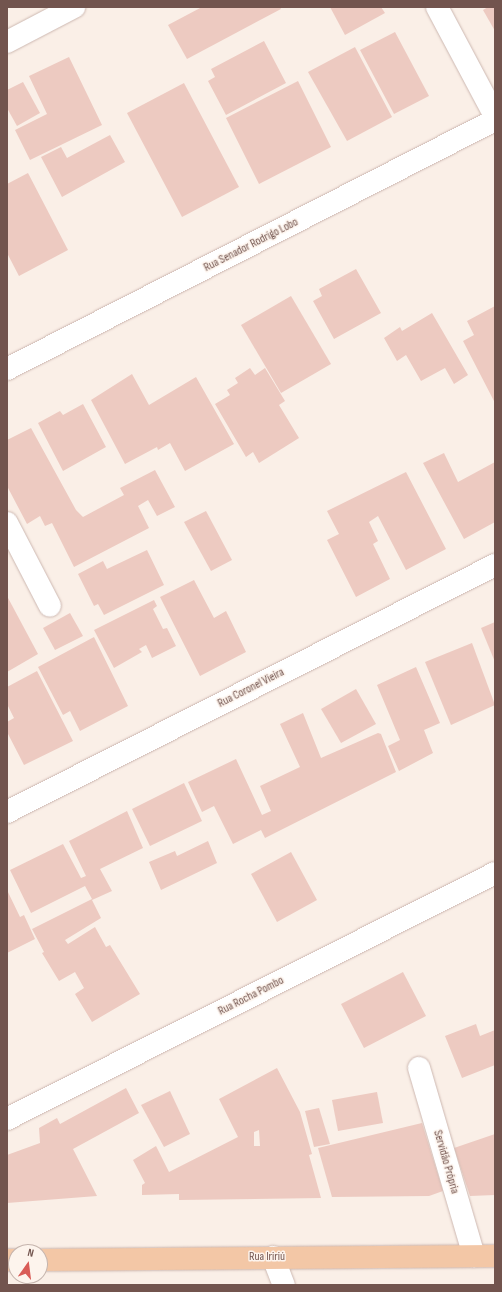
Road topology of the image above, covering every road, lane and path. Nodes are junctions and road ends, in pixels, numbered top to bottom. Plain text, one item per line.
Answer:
1 (74, 7) edge
2 (436, 7) edge
3 (7, 42) edge
4 (495, 116) edge
5 (495, 120) edge
6 (7, 369) edge
7 (7, 523) edge
8 (495, 565) edge
9 (50, 606) dead end
10 (7, 812) edge
11 (495, 873) edge
12 (419, 1068) dead end
13 (7, 1119) edge
14 (474, 1256) junction
15 (495, 1256) edge
16 (272, 1257) junction
17 (48, 1260) edge
18 (284, 1285) edge

1 - 3 street
2 - 4 street
5 - 6 street, Rua Senador Rodrigo Lobo
7 - 9 street
8 - 10 street, Rua Coronel Vieira
11 - 13 street, Rua Rocha Pombo
12 - 14 street, Servidão Própria
14 - 15 main road, Rua Iririú
14 - 16 main road, Rua Iririú
16 - 17 main road, Rua Iririú
16 - 18 street

